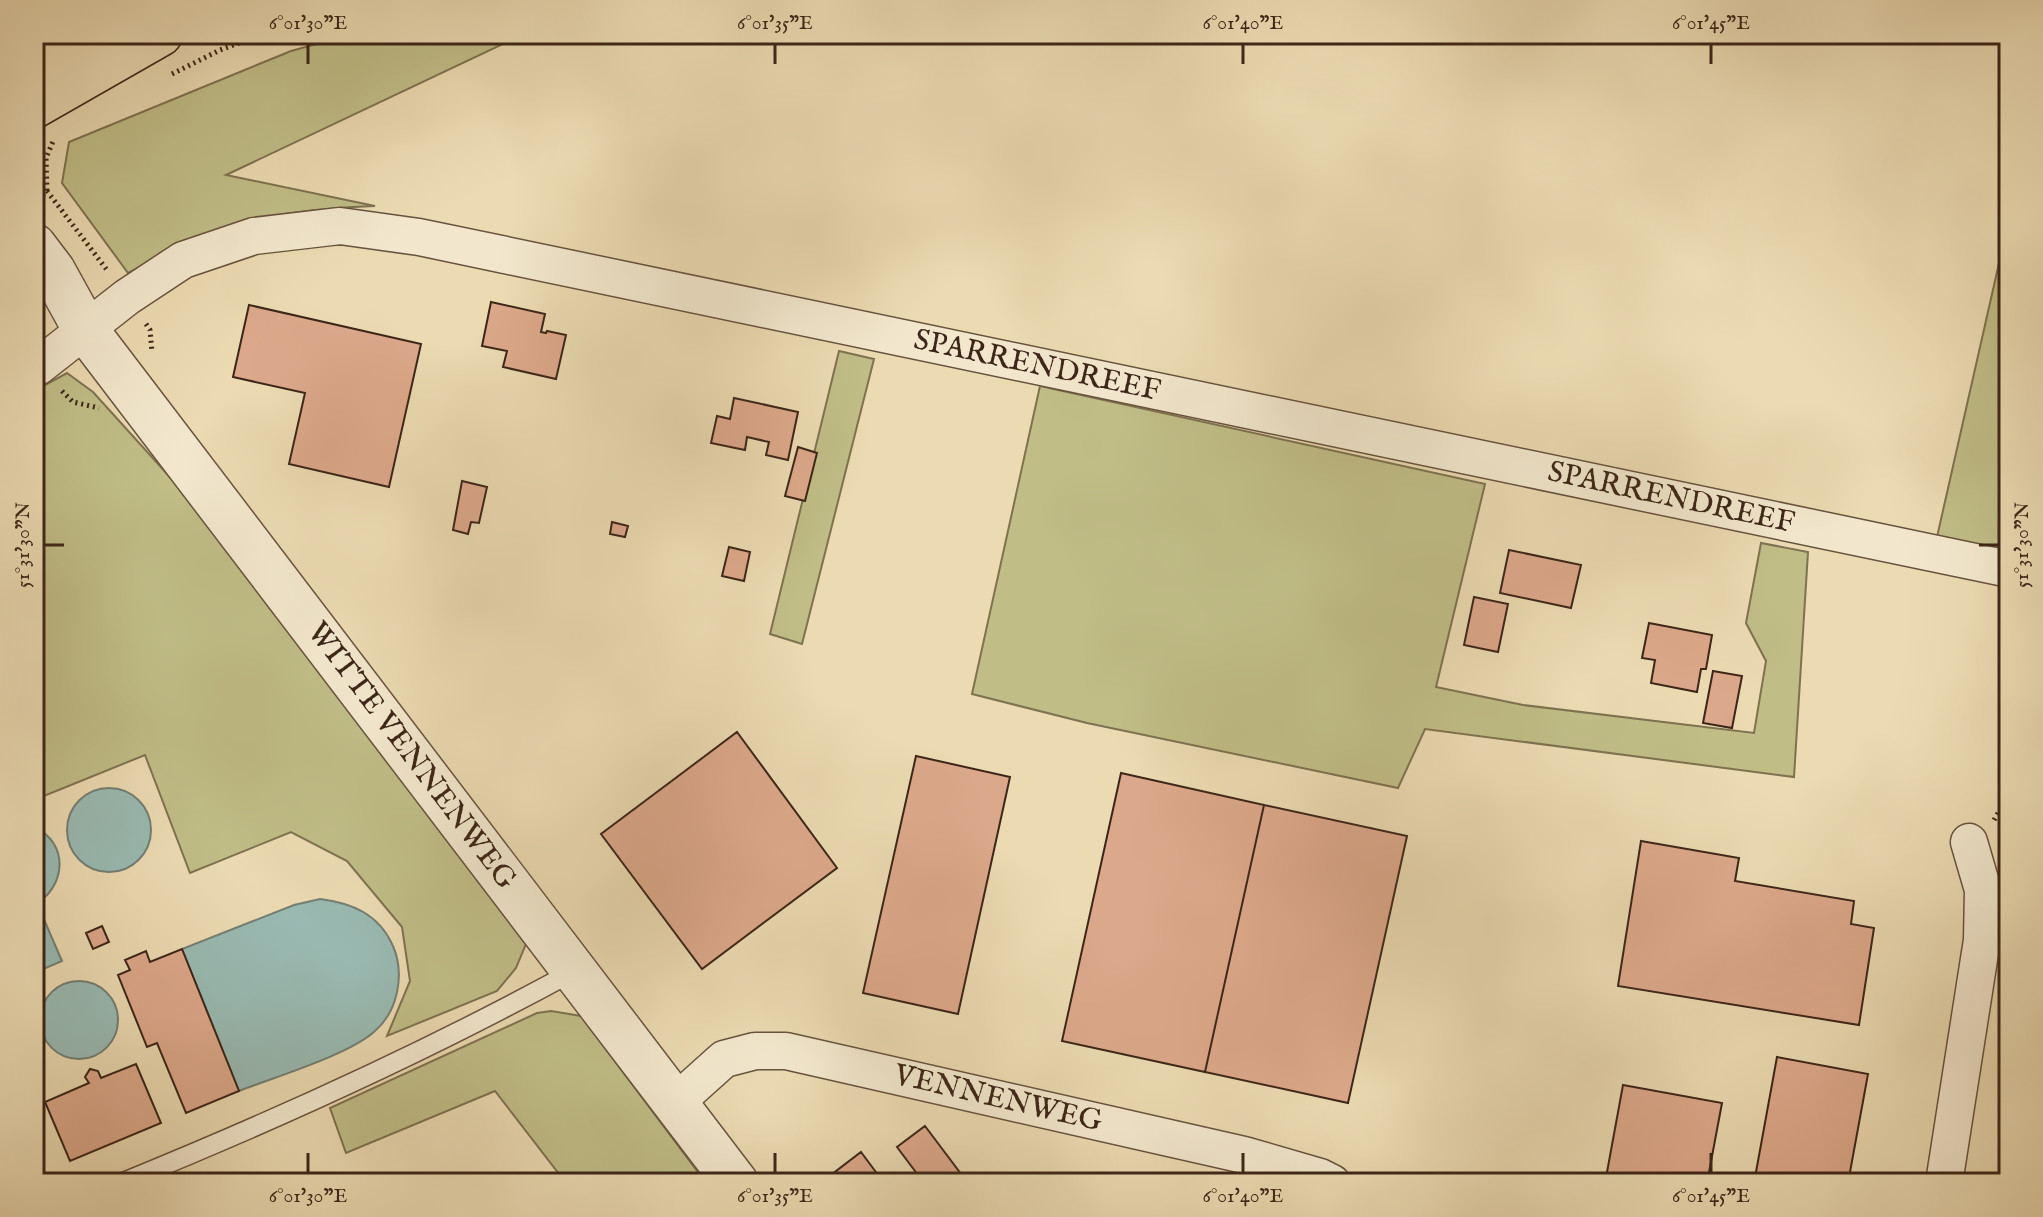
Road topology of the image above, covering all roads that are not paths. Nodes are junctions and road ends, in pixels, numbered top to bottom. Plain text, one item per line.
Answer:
1 (112, 34) edge
2 (160, 34) edge
3 (34, 66) edge
4 (34, 106) edge
5 (34, 246) edge
6 (34, 290) edge
7 (85, 329) junction
8 (37, 367) edge
9 (2009, 569) edge
10 (1969, 842) dead end
11 (574, 971) junction
12 (675, 1103) junction
13 (121, 1183) edge
14 (736, 1183) edge
15 (1332, 1183) edge
16 (1944, 1183) edge

1 - 3 main road
2 - 4 main road
5 - 7 street, WITTE VENNENWEG
6 - 7 street, WITTE VENNENWEG
7 - 8 street
7 - 9 street, SPARRENDREEF
7 - 11 street, WITTE VENNENWEG
10 - 16 street
11 - 12 street, WITTE VENNENWEG
11 - 13 lane
12 - 14 street, WITTE VENNENWEG
12 - 15 street, VENNENWEG

